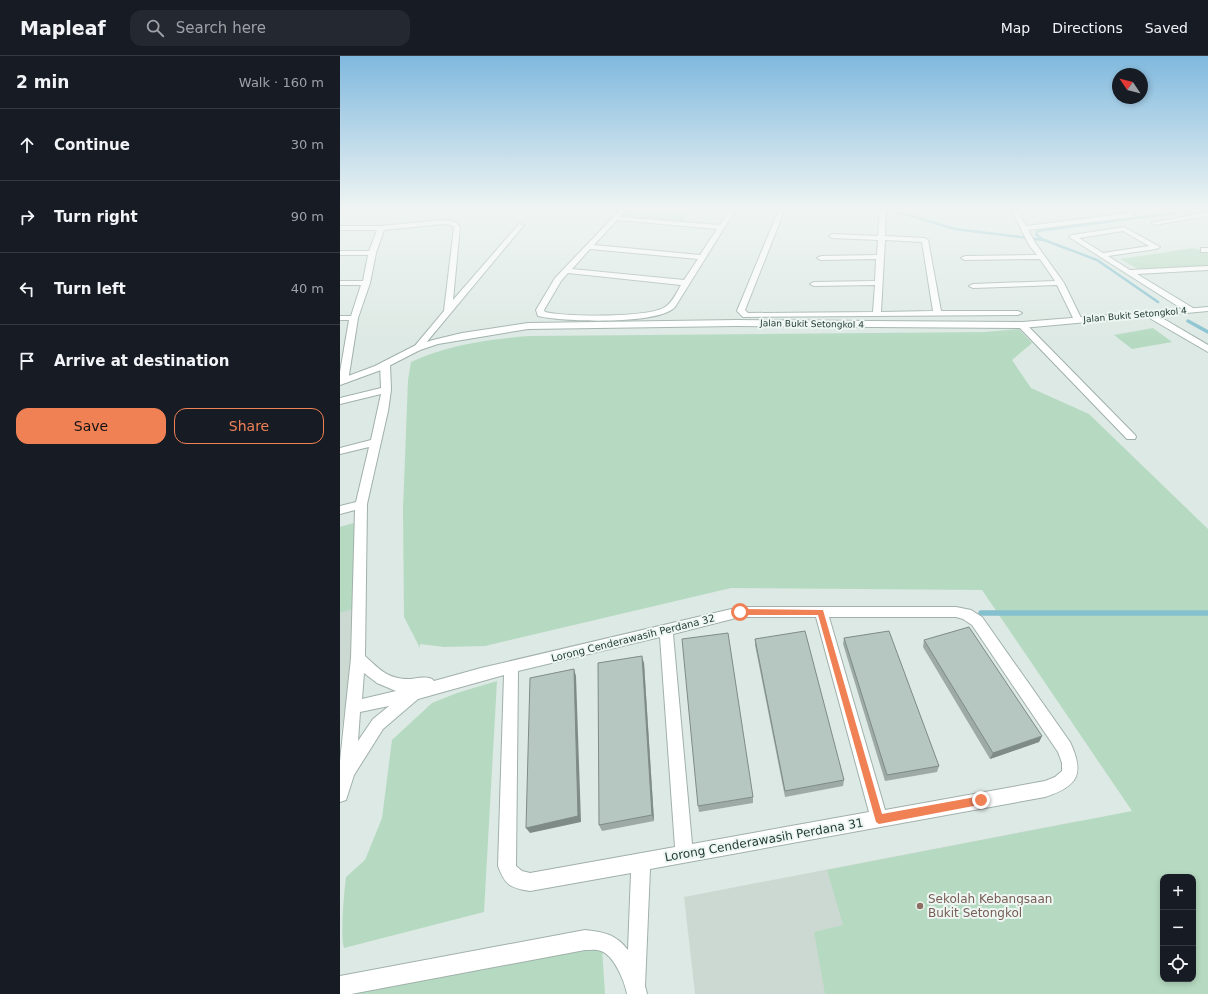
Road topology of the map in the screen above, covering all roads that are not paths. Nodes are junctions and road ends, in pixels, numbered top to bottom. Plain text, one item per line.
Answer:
1 (340, 253) edge
2 (372, 253) joint
3 (454, 253) edge
4 (497, 253) edge
5 (584, 253) edge
6 (654, 253) edge
7 (704, 253) edge
8 (765, 253) edge
9 (880, 253) edge
10 (927, 253) edge
11 (1039, 253) edge
12 (1099, 253) edge
13 (1118, 253) edge
14 (1103, 255) junction
15 (701, 257) junction
16 (880, 257) junction
17 (1042, 257) junction
18 (821, 258) dead end
19 (965, 258) dead end
20 (1208, 268) edge
21 (567, 271) junction
22 (1130, 272) junction
23 (340, 283) edge
24 (366, 283) junction
25 (686, 283) junction
26 (1060, 283) junction
27 (814, 284) dead end
28 (878, 284) junction
29 (973, 286) dead end
30 (1208, 309) edge
31 (1190, 310) junction
32 (448, 311) junction
33 (877, 313) junction
34 (937, 313) junction
35 (983, 313) junction
36 (1018, 313) dead end
37 (1150, 314) junction
38 (340, 318) edge
39 (354, 318) junction
40 (1078, 320) junction
41 (1022, 325) junction
42 (989, 326) junction
43 (417, 348) junction
44 (1208, 349) edge
45 (385, 364) junction
46 (341, 381) edge
47 (386, 390) junction
48 (340, 401) edge
49 (1131, 437) dead end
50 (375, 442) junction
51 (340, 451) edge
52 (361, 504) junction
53 (340, 510) edge
54 (821, 612) junction
55 (666, 630) junction
56 (358, 658) junction
57 (511, 668) junction
58 (481, 674) junction
59 (416, 693) junction
60 (354, 707) junction
61 (347, 772) junction
62 (1046, 789) joint
63 (340, 794) edge
64 (879, 819) junction
65 (684, 854) junction
66 (641, 862) junction
67 (340, 986) edge
68 (636, 989) edge

1 - 2 street
2 - 24 street
3 - 32 street
4 - 32 street
5 - 21 street
6 - 15 street
7 - 15 street
8 - 33 street
9 - 16 street
10 - 34 street
11 - 17 street
12 - 14 street
13 - 14 street
14 - 22 street
15 - 25 street
16 - 18 street
16 - 28 street
17 - 19 street
17 - 26 street
20 - 22 street
21 - 25 street
21 - 25 street
22 - 31 street
23 - 24 street
24 - 39 street
26 - 29 street
26 - 40 street
27 - 28 street
28 - 33 street
30 - 31 street, Jalan Bukit Setongkol 4
31 - 37 street, Jalan Bukit Setongkol 4
32 - 43 street
33 - 34 street
34 - 35 street
35 - 36 street
35 - 42 street
37 - 40 street, Jalan Bukit Setongkol 4
37 - 44 street
38 - 39 street
39 - 46 street
40 - 41 street, Jalan Bukit Setongkol 4
41 - 42 street, Jalan Bukit Setongkol 4
41 - 49 street
42 - 43 street, Jalan Bukit Setongkol 4
43 - 45 street
45 - 46 street
45 - 47 street
47 - 48 street
47 - 50 street
50 - 51 street
50 - 52 street
52 - 53 street
52 - 56 street
54 - 55 street, Lorong Cenderawasih Perdana 32
54 - 62 street, Lorong Cenderawasih Perdana 32
54 - 64 street
55 - 57 street, Lorong Cenderawasih Perdana 32
55 - 65 street
56 - 58 street
56 - 60 street
57 - 58 street, Lorong Cenderawasih Perdana 32
57 - 66 street, Lorong Cenderawasih Perdana 31
58 - 59 street, Lorong Cenderawasih Perdana 32
59 - 60 street, Lorong Cenderawasih Perdana 32
59 - 61 street
60 - 61 street
61 - 63 street
62 - 64 street, Lorong Cenderawasih Perdana 31
64 - 65 street, Lorong Cenderawasih Perdana 31
65 - 66 street, Lorong Cenderawasih Perdana 31
66 - 68 street
67 - 68 street

